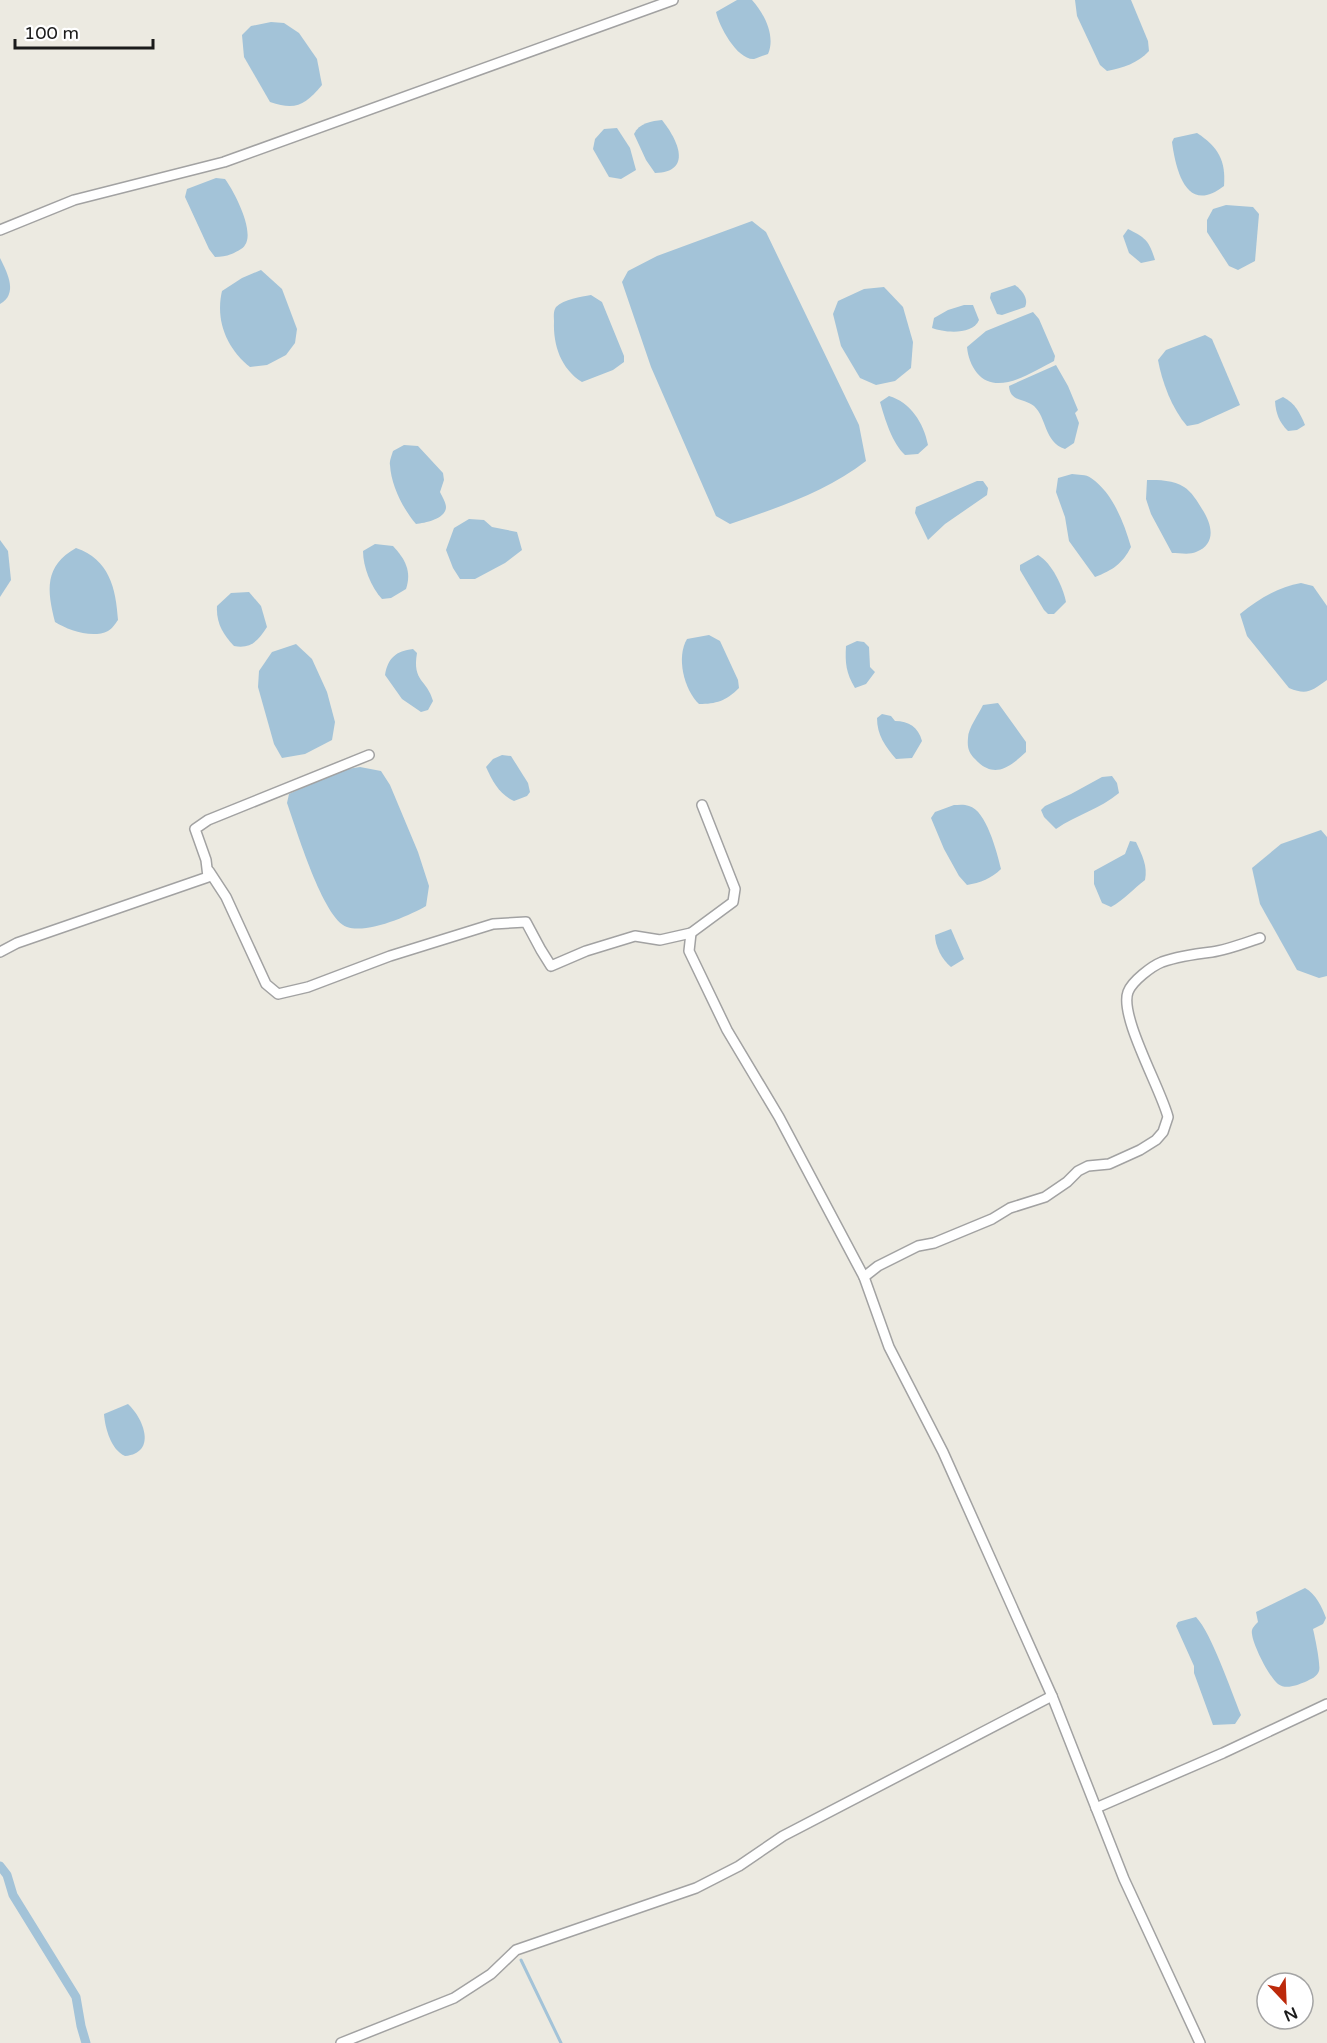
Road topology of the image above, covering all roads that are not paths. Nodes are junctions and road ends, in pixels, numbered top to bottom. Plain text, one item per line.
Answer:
1 (673, 0) edge
2 (0, 230) edge
3 (369, 755) dead end
4 (702, 805) dead end
5 (209, 871) junction
6 (691, 933) junction
7 (1260, 938) dead end
8 (0, 952) edge
9 (864, 1277) junction
10 (1052, 1696) junction
11 (1327, 1704) edge
12 (1096, 1808) junction
13 (341, 2043) edge
14 (1200, 2043) edge

1 - 2 street
3 - 5 street
4 - 6 street
5 - 6 street
5 - 8 street
6 - 9 street
7 - 9 street
9 - 10 street
10 - 12 street
10 - 13 street
11 - 12 street
12 - 14 street

